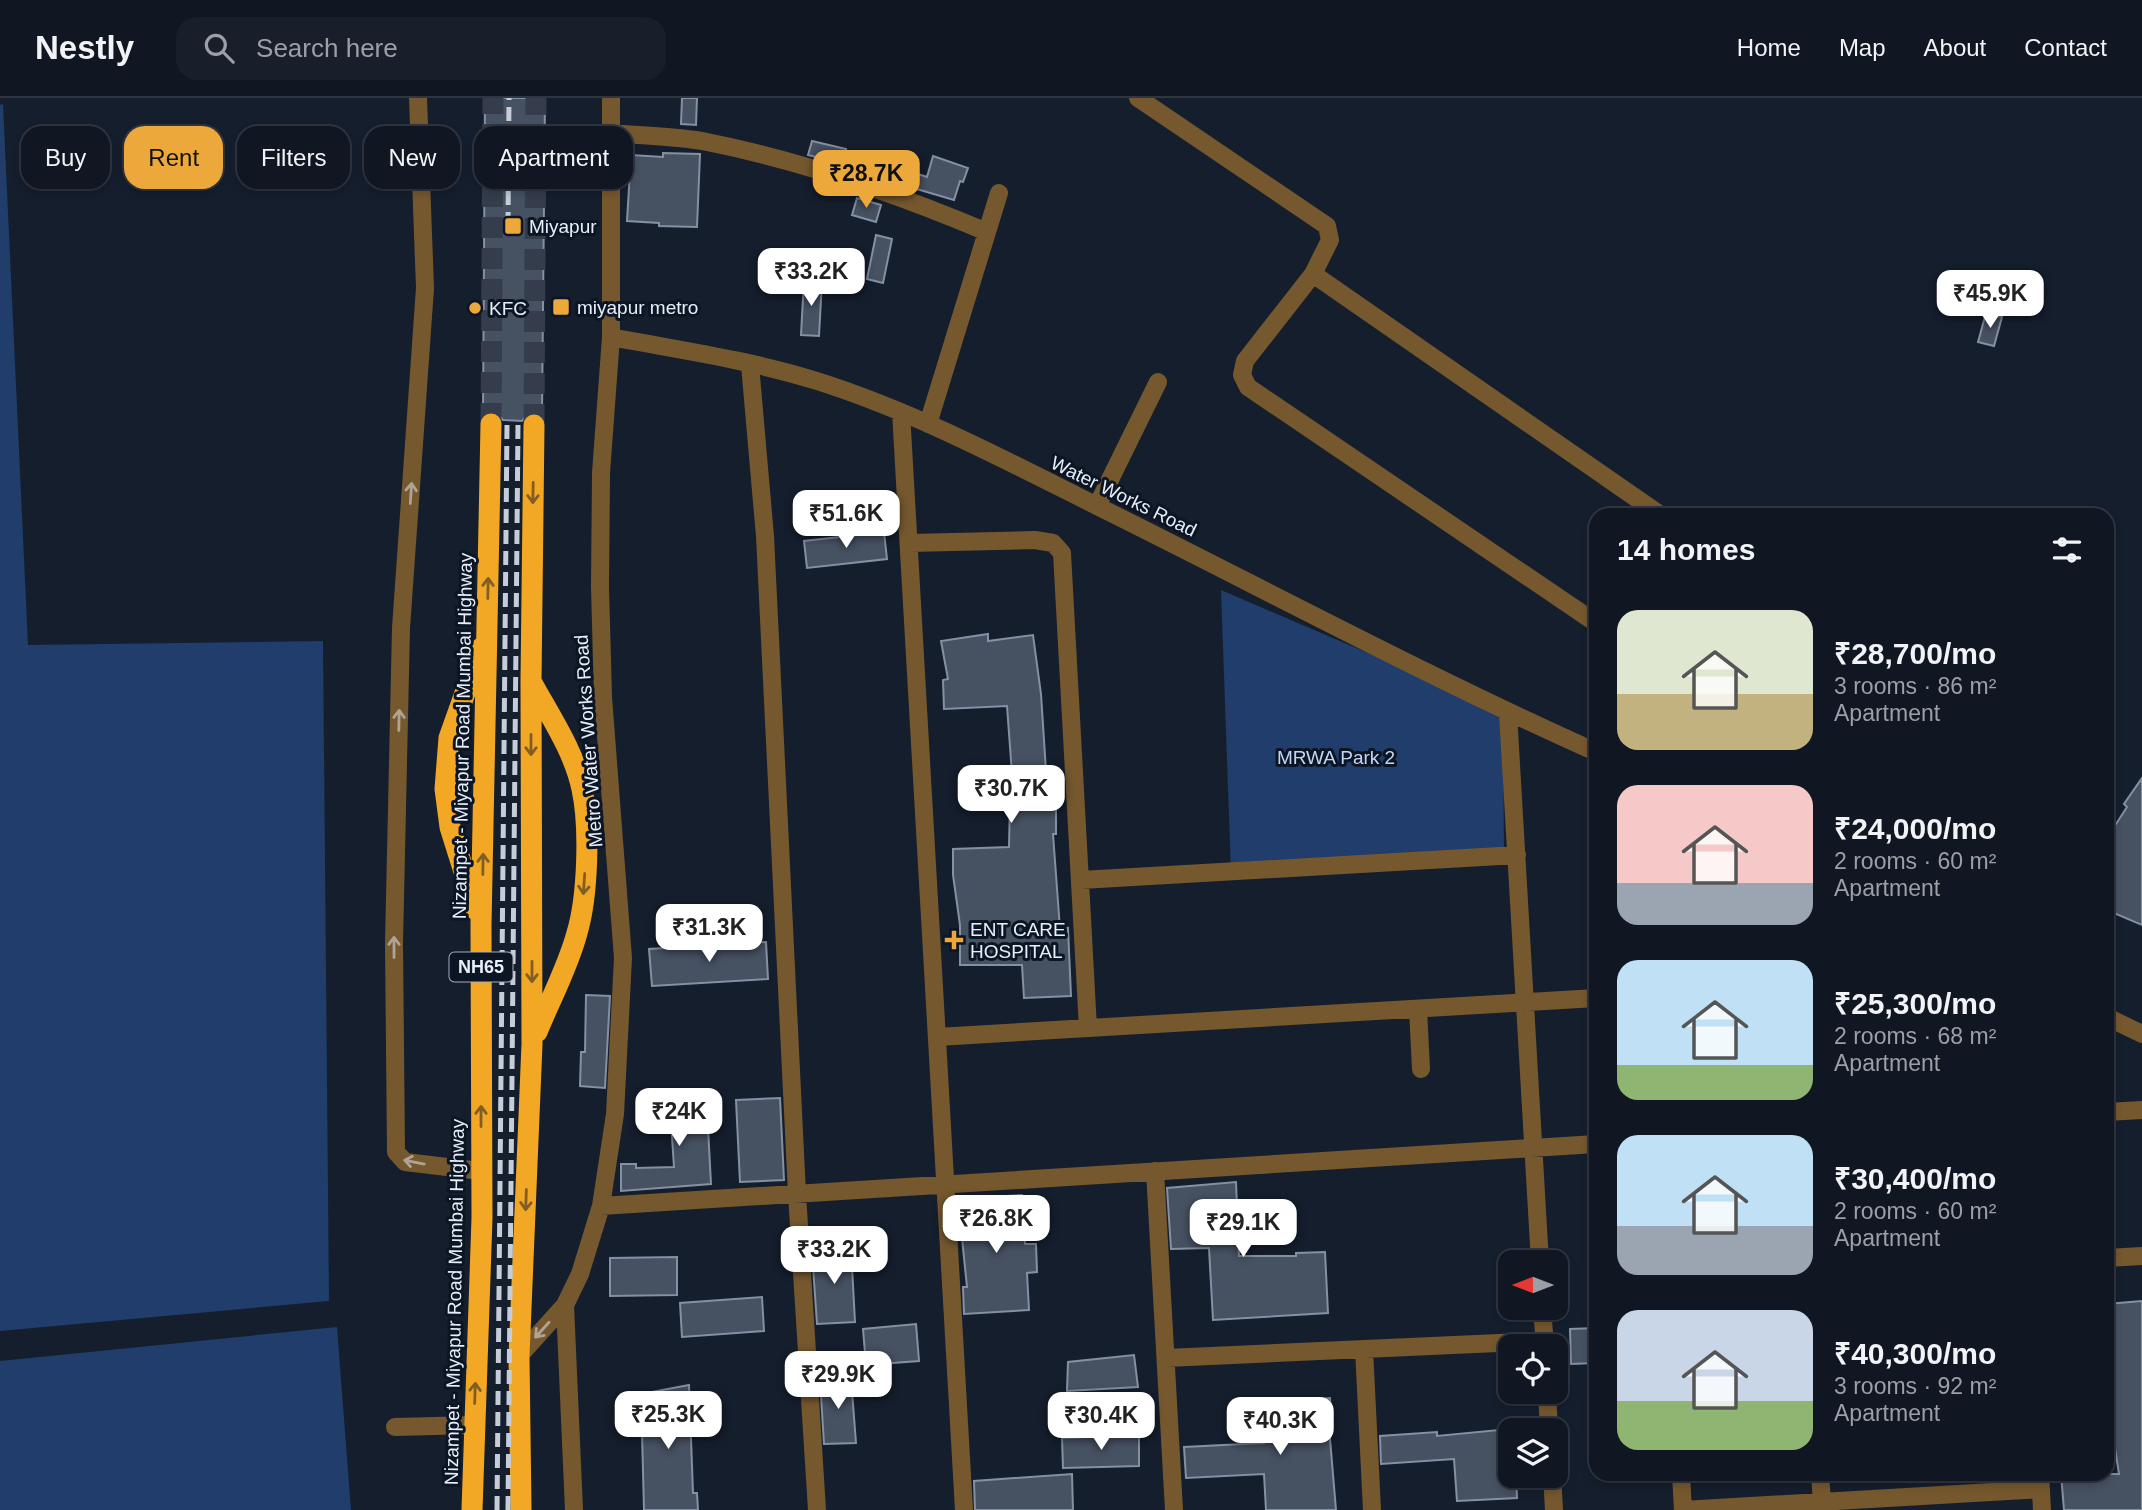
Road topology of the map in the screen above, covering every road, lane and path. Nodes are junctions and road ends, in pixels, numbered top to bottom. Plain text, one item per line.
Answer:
1 (418, 98) edge
2 (611, 98) edge
3 (1138, 98) edge
4 (611, 126) edge
5 (633, 136) edge
6 (611, 189) edge
7 (999, 193) dead end
8 (987, 232) junction
9 (1313, 274) junction
10 (611, 337) junction
11 (750, 365) junction
12 (1158, 382) dead end
13 (901, 412) junction
14 (491, 424) tunnel mouth
15 (928, 424) junction
16 (534, 425) tunnel mouth
17 (1097, 506) junction
18 (1650, 508) edge
19 (909, 543) junction
20 (1589, 619) edge
21 (488, 628) junction
22 (531, 681) junction
23 (1508, 713) junction
24 (1589, 749) edge
25 (1517, 855) junction
26 (1081, 880) junction
27 (481, 925) junction
28 (1589, 998) edge
29 (1525, 1002) junction
30 (1418, 1009) junction
31 (2114, 1020) edge
32 (1088, 1028) junction
33 (2142, 1034) edge
34 (937, 1037) junction
35 (532, 1044) junction
36 (1421, 1069) dead end
37 (2142, 1110) edge
38 (2114, 1112) edge
39 (1589, 1144) edge
40 (1533, 1148) junction
41 (481, 1171) junction
42 (1155, 1171) junction
43 (946, 1184) junction
44 (797, 1194) junction
45 (601, 1206) junction
46 (1539, 1250) edge
47 (2142, 1256) edge
48 (2114, 1258) edge
49 (565, 1305) junction
50 (1498, 1345) edge
51 (1364, 1349) junction
52 (519, 1356) junction
53 (1166, 1358) junction
54 (474, 1425) junction
55 (395, 1427) dead end
56 (1681, 1481) edge
57 (1820, 1481) edge
58 (2041, 1481) edge
59 (1553, 1488) edge
60 (1822, 1502) junction
61 (472, 1510) edge
62 (521, 1510) edge
63 (573, 1510) edge
64 (817, 1510) edge
65 (964, 1510) edge
66 (1174, 1510) edge
67 (1372, 1510) edge
68 (1554, 1510) edge
69 (2042, 1510) edge

41 -> 1 street
2 - 4 street, Metro Water Works Road
3 - 9 street
5 - 8 street
6 - 10 street, Metro Water Works Road
7 - 8 street
8 - 15 street
9 - 18 street
9 - 20 street
10 - 11 street, Water Works Road
10 - 45 street, Metro Water Works Road
11 - 13 street, Water Works Road
11 - 44 street
12 - 17 street
13 - 15 street, Water Works Road
13 - 19 street
21 -> 14 highway, Nizampet - Miyapur Road Mumbai Highway / NH65
15 - 17 street, Water Works Road
16 -> 22 highway, NH65
17 - 23 street, Water Works Road
19 - 26 street
19 - 34 street
27 -> 21 highway, Nizampet - Miyapur Road Mumbai Highway / NH65
21 - 27 highway
22 -> 35 highway, NH65
22 -> 35 highway
23 - 24 street, Water Works Road
23 - 25 street
25 - 26 street
25 - 29 street
26 - 32 street
41 -> 27 highway, Nizampet - Miyapur Road Mumbai Highway / NH65
28 - 29 street
29 - 30 street
29 - 40 street
30 - 32 street
30 - 36 street
31 - 33 street
32 - 34 street
34 - 43 street
35 -> 52 highway, NH65
37 - 38 street
39 - 40 street
40 - 42 street
40 - 46 street
54 -> 41 highway, Nizampet - Miyapur Road Mumbai Highway / NH65
42 - 43 street
42 - 53 street
43 - 44 street
43 - 65 street
44 - 45 street
44 - 64 street
45 - 49 street, Metro Water Works Road
47 - 48 street
49 -> 52 street, Metro Water Works Road
49 - 63 street
50 - 51 street
51 - 53 street
51 - 67 street
52 - 62 highway, NH65
53 - 66 street
54 - 55 street
54 - 61 highway, Nizampet - Miyapur Road Mumbai Highway / NH65
56 - 60 street
57 - 60 street
58 - 60 street
58 - 69 street
59 - 68 street

